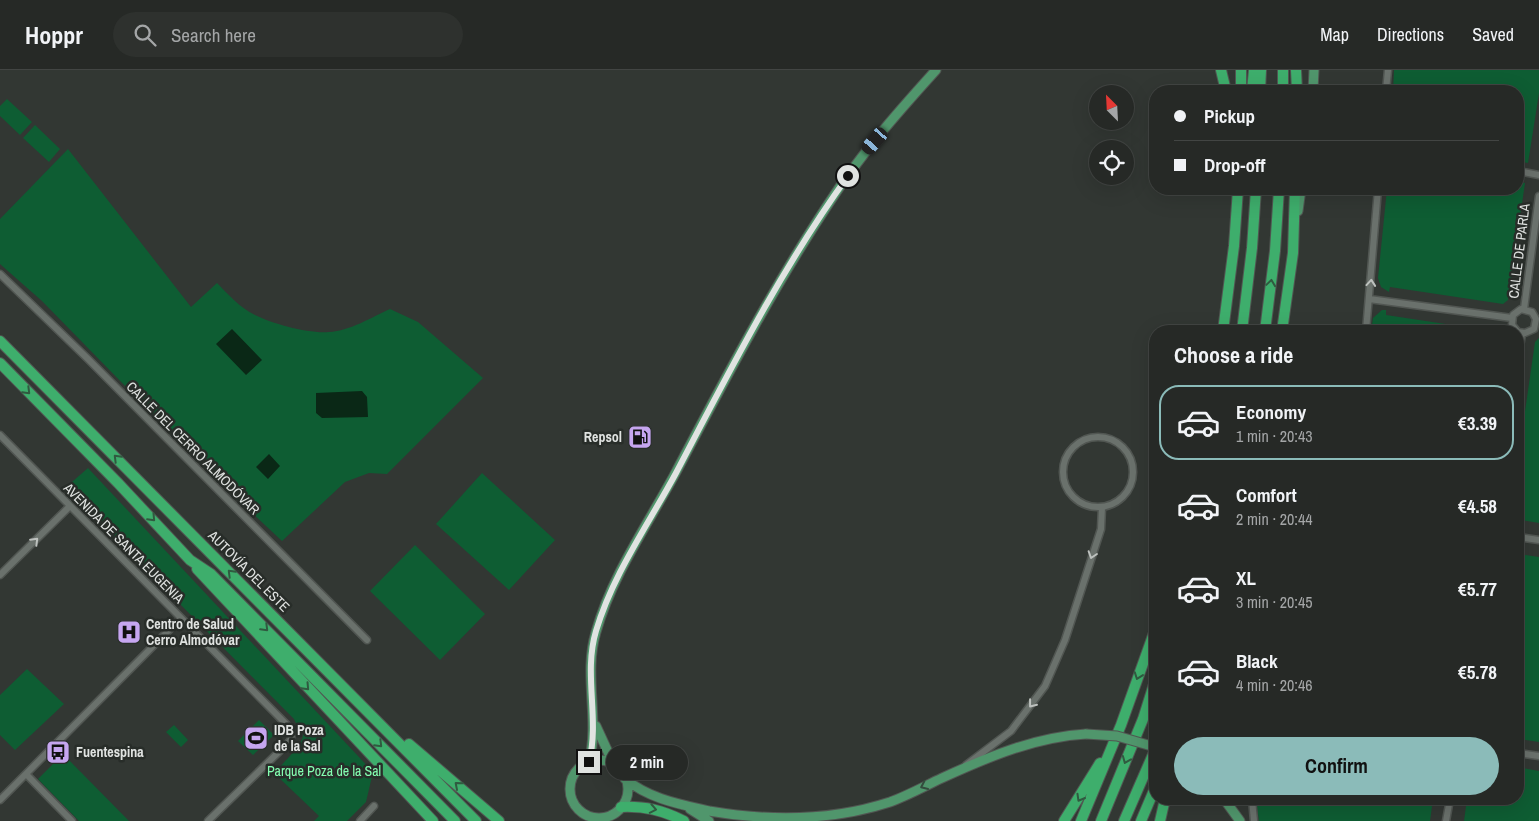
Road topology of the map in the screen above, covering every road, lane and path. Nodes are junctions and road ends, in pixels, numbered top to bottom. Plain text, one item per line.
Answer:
1 (936, 70) edge
2 (1220, 70) edge
3 (1241, 70) edge
4 (1254, 70) edge
5 (1260, 70) edge
6 (1283, 70) edge
7 (1296, 70) edge
8 (1314, 70) edge
9 (1388, 70) edge
10 (1224, 85) edge
11 (1241, 85) edge
12 (1253, 85) edge
13 (1260, 85) edge
14 (1283, 85) edge
15 (1297, 85) edge
16 (1313, 85) edge
17 (1387, 85) edge
18 (1524, 172) edge
19 (1539, 174) edge
20 (1233, 195) edge
21 (1238, 195) edge
22 (1256, 195) edge
23 (1279, 195) edge
24 (1295, 195) edge
25 (1300, 195) edge
26 (1378, 195) edge
27 (1539, 196) edge
28 (1292, 254) junction
29 (0, 274) edge
30 (1370, 299) junction
31 (1228, 302) junction
32 (1524, 309) junction
33 (1512, 318) junction
34 (1538, 323) edge
35 (1224, 325) edge
36 (1243, 325) edge
37 (1266, 325) edge
38 (1283, 325) edge
39 (1367, 325) edge
40 (1512, 325) edge
41 (1524, 332) edge
42 (0, 341) edge
43 (0, 363) edge
44 (0, 435) edge
45 (70, 506) junction
46 (1102, 507) junction
47 (1524, 538) edge
48 (1539, 540) edge
49 (190, 560) junction
50 (0, 575) edge
51 (181, 618) junction
52 (367, 640) dead end
53 (1149, 647) edge
54 (1149, 700) edge
55 (593, 716) junction
56 (1121, 725) junction
57 (389, 732) junction
58 (1149, 746) edge
59 (1524, 754) edge
60 (1539, 756) edge
61 (589, 762) junction
62 (1149, 762) edge
63 (614, 764) junction
64 (958, 771) junction
65 (26, 774) junction
66 (626, 778) junction
67 (0, 800) edge
68 (1149, 802) edge
69 (683, 805) junction
70 (1164, 805) edge
71 (1228, 805) edge
72 (1253, 805) edge
73 (1449, 805) edge
74 (374, 806) dead end
75 (621, 807) junction
76 (581, 812) junction
77 (607, 818) edge
78 (72, 821) edge
79 (208, 821) edge
80 (360, 821) edge
81 (433, 821) edge
82 (455, 821) edge
83 (476, 821) edge
84 (499, 821) edge
85 (584, 821) edge
86 (684, 821) edge
87 (709, 821) edge
88 (1064, 821) edge
89 (1082, 821) edge
90 (1101, 821) edge
91 (1124, 821) edge
92 (1141, 821) edge
93 (1160, 821) edge
94 (1240, 821) edge
95 (1254, 821) edge
96 (1446, 821) edge

1 - 55 main road
2 - 10 highway
3 - 11 highway
4 - 12 highway
5 - 13 highway
6 - 14 highway
7 - 15 highway
8 - 16 main road
9 - 17 street
18 - 19 street
20 - 31 highway
21 - 31 highway
22 - 36 highway
37 -> 23 highway
24 - 28 highway
25 - 28 main road
30 -> 26 street
27 - 32 street, CALLE DE PARLA
28 - 38 highway
29 - 52 street, CALLE DEL CERRO ALMODÓVAR
30 - 33 street
30 - 39 street
31 - 35 highway
32 - 33 street
32 - 34 street
33 - 40 street
34 - 41 street
57 -> 42 highway, AUTOVÍA DEL ESTE
43 -> 49 highway
44 - 45 street, AVENIDA DE SANTA EUGENIA
50 -> 45 street
45 - 51 street, AVENIDA DE SANTA EUGENIA
46 - 46 street
46 -> 64 street
47 - 48 street
49 -> 81 highway
49 -> 82 highway
51 - 65 street
51 - 79 street, AVENIDA DE SANTA EUGENIA
53 -> 56 highway
54 -> 90 highway
55 - 61 main road
55 - 63 main road
56 -> 88 highway
56 - 89 highway
57 - 83 highway, AUTOVÍA DEL ESTE
84 -> 57 highway
58 - 64 main road, bridge
59 - 60 street
61 - 63 main road
61 - 76 main road
62 - 91 highway
63 - 66 main road
64 -> 69 main road
65 - 67 street
65 - 78 street
66 - 69 main road
66 - 75 main road
68 - 92 highway
69 - 87 main road
70 - 93 highway
71 - 94 main road
72 - 95 street
73 - 96 street
74 - 80 street
75 - 77 main road
75 -> 86 highway
76 - 77 main road
76 - 85 main road

